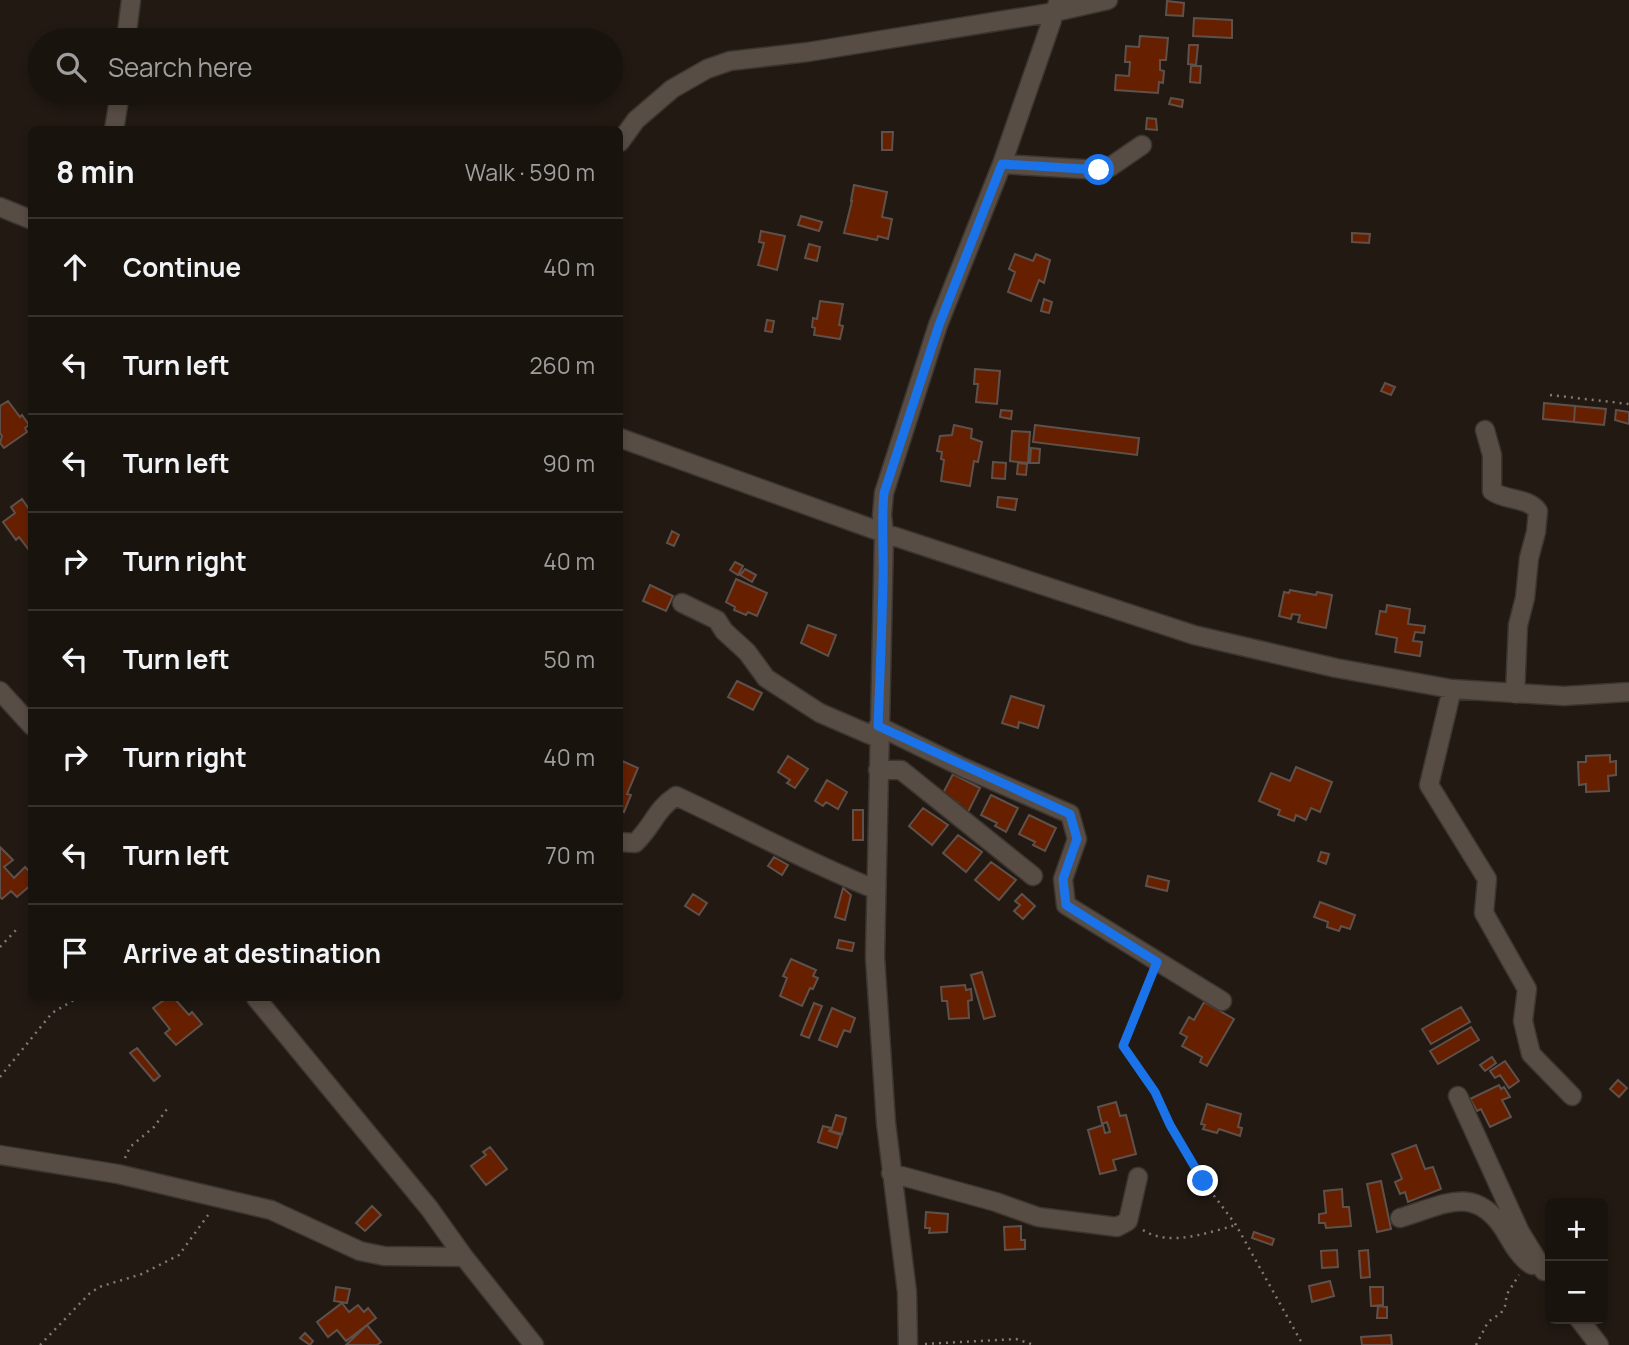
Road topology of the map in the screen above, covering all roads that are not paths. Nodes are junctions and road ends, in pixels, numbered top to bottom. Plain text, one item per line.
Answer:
1 (131, 0) edge
2 (1108, 0) edge
3 (1057, 6) edge
4 (128, 28) edge
5 (118, 105) edge
6 (115, 126) edge
7 (623, 138) edge
8 (1142, 145) dead end
9 (1002, 164) junction
10 (0, 207) edge
11 (28, 218) edge
12 (1485, 430) dead end
13 (623, 439) edge
14 (884, 533) junction
15 (682, 603) dead end
16 (1452, 689) junction
17 (0, 691) edge
18 (1629, 692) edge
19 (1515, 694) junction
20 (28, 722) edge
21 (878, 732) junction
22 (878, 770) junction
23 (623, 842) edge
24 (1033, 876) dead end
25 (875, 889) junction
26 (258, 1001) edge
27 (1222, 1002) dead end
28 (1458, 1096) dead end
29 (1572, 1096) dead end
30 (0, 1155) edge
31 (891, 1173) junction
32 (1138, 1177) dead end
33 (1400, 1218) dead end
34 (464, 1257) junction
35 (1545, 1273) edge
36 (1545, 1275) edge
37 (1583, 1324) edge
38 (534, 1345) edge
39 (908, 1345) edge
40 (1599, 1345) edge

1 - 4 street
2 - 3 street
3 - 7 street
3 - 9 street
5 - 6 street
8 - 9 street
9 - 14 street
10 - 11 street
12 - 19 street
13 - 14 street
14 - 16 street
14 - 21 street
15 - 21 street
16 - 19 street
16 - 29 street
17 - 20 street
18 - 19 street
21 - 22 street
21 - 27 street
22 - 24 street
22 - 25 street
23 - 25 street
25 - 31 street
26 - 34 street
28 - 35 street
30 - 34 street
31 - 32 street
31 - 39 street
33 - 36 street
34 - 38 street
37 - 40 street

